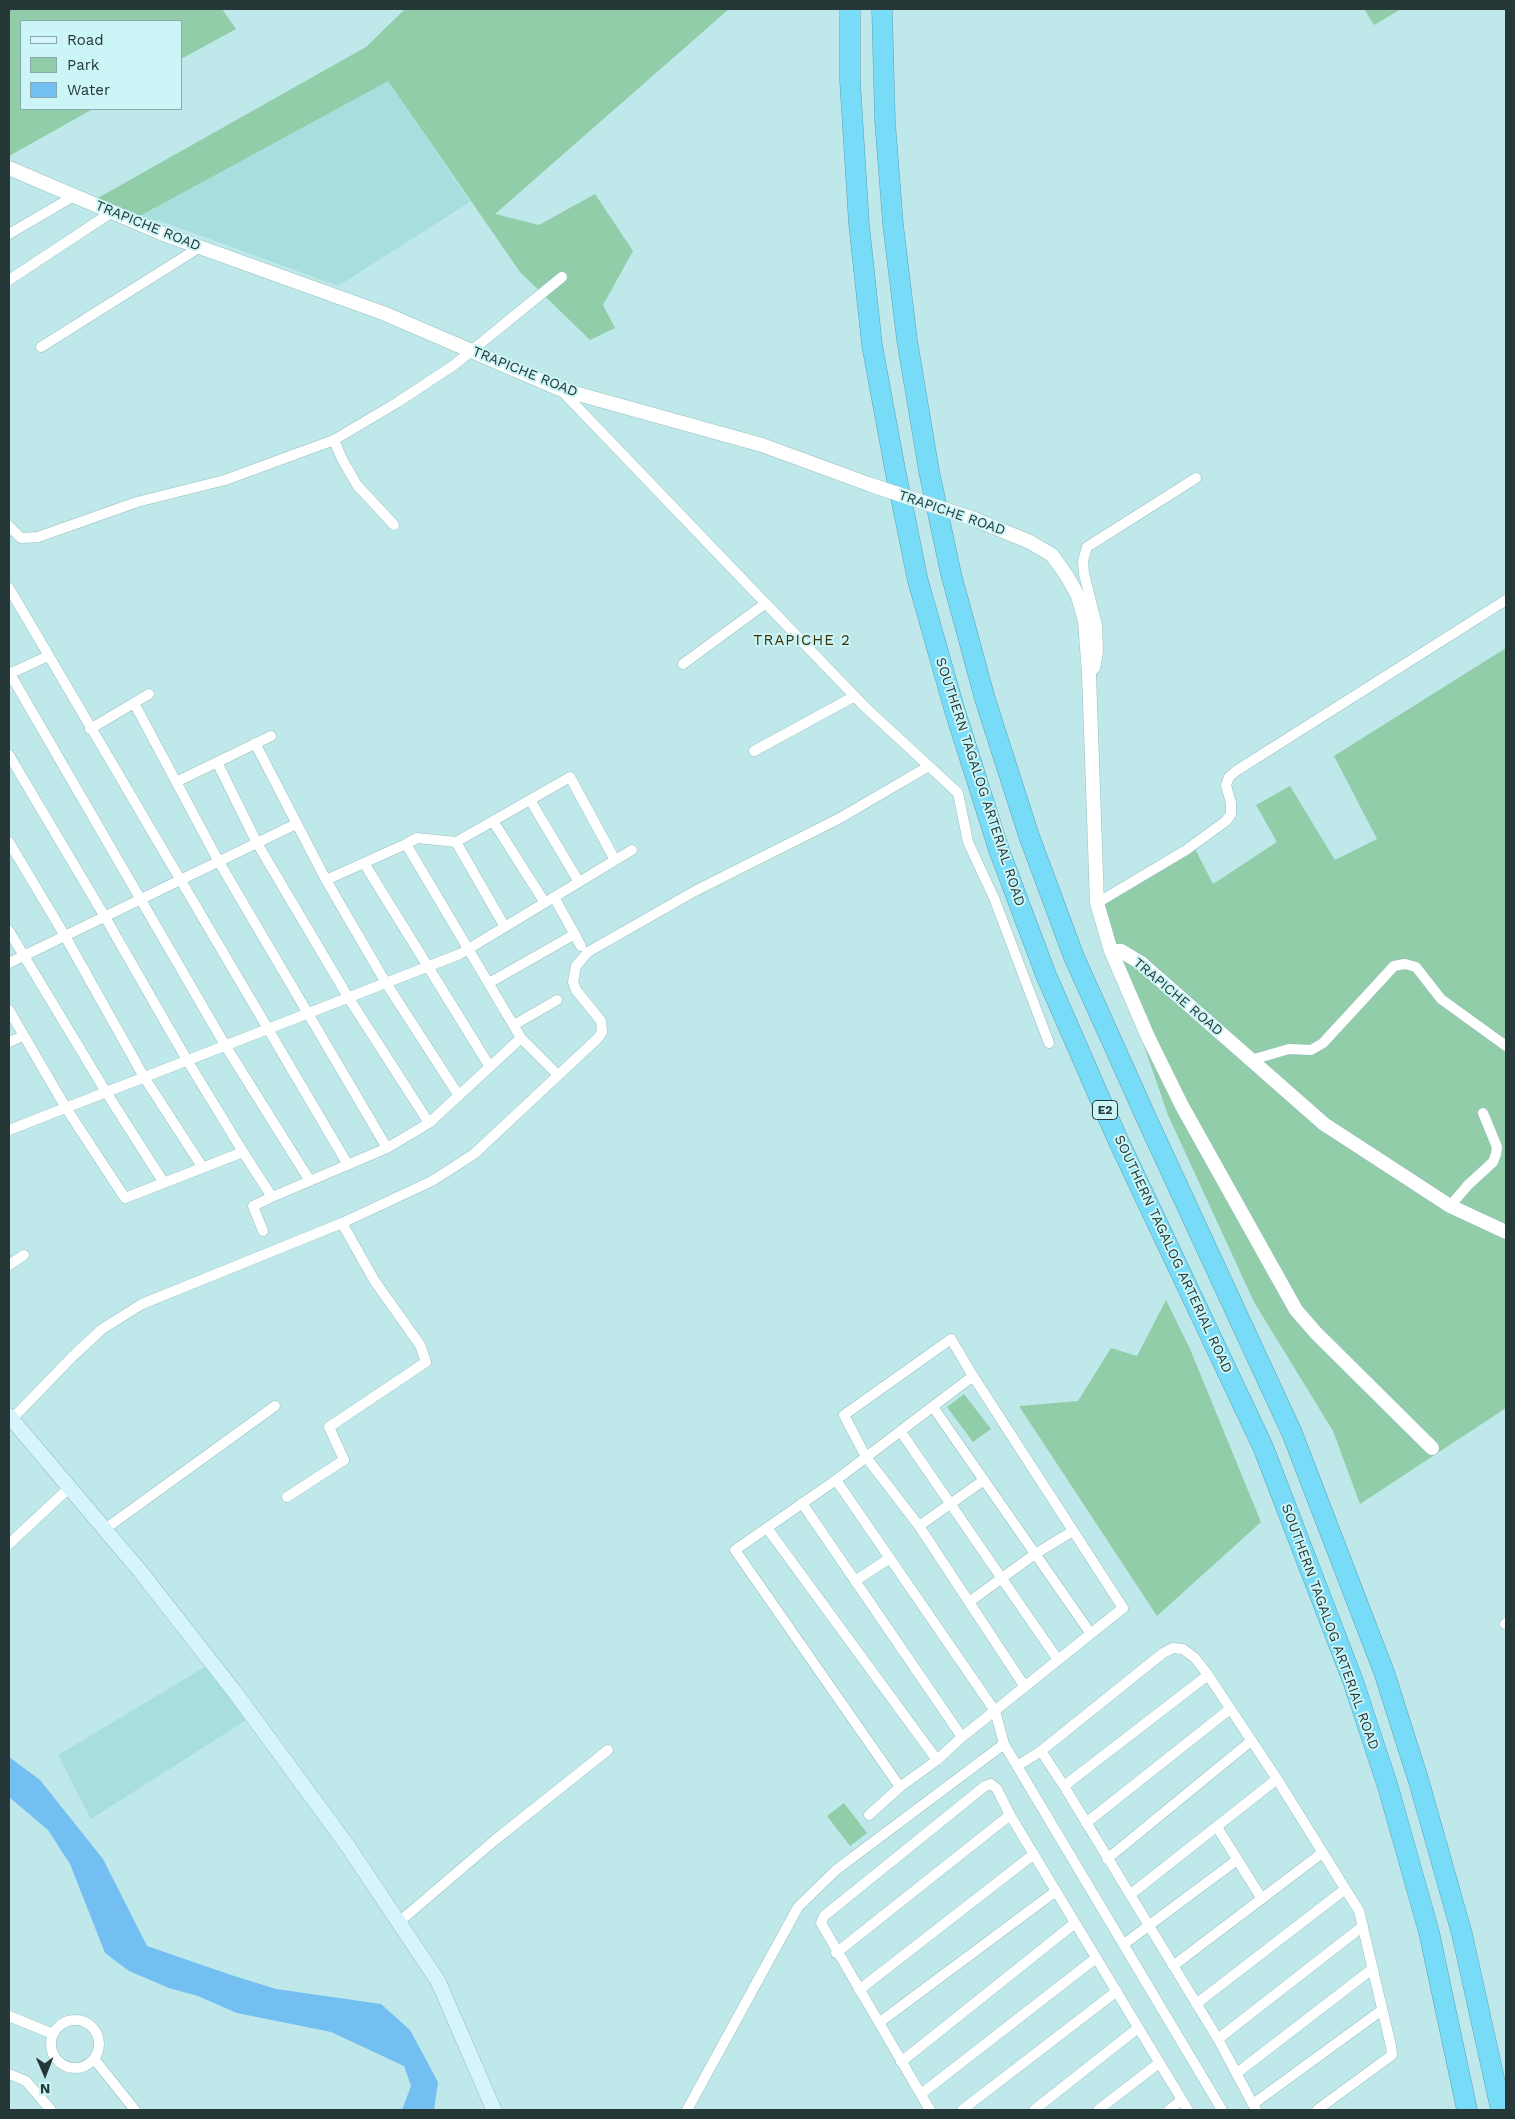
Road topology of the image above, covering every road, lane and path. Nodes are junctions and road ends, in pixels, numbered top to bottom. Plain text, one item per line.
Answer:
1 (843, 9) edge
2 (850, 9) edge
3 (882, 9) edge
4 (888, 9) edge
5 (850, 81) junction
6 (883, 83) junction
7 (9, 168) edge
8 (74, 196) junction
9 (112, 212) junction
10 (9, 234) edge
11 (200, 247) junction
12 (562, 277) dead end
13 (9, 280) edge
14 (41, 347) dead end
15 (473, 352) junction
16 (560, 389) junction
17 (334, 440) junction
18 (1196, 478) dead end
19 (394, 525) dead end
20 (9, 526) edge
21 (9, 588) edge
22 (1506, 600) edge
23 (766, 602) junction
24 (48, 656) junction
25 (683, 664) dead end
26 (9, 673) edge
27 (1089, 674) junction
28 (149, 694) dead end
29 (855, 696) junction
30 (134, 703) junction
31 (90, 729) junction
32 (271, 736) dead end
33 (256, 743) junction
34 (754, 752) dead end
35 (9, 755) edge
36 (217, 762) junction
37 (929, 766) junction
38 (176, 782) junction
39 (530, 800) junction
40 (494, 821) junction
41 (296, 824) junction
42 (9, 842) edge
43 (456, 842) junction
44 (257, 843) junction
45 (406, 844) junction
46 (632, 850) dead end
47 (615, 860) junction
48 (219, 862) junction
49 (364, 863) junction
50 (326, 880) junction
51 (179, 881) junction
52 (579, 882) junction
53 (142, 899) junction
54 (550, 900) junction
55 (1097, 903) junction
56 (105, 917) junction
57 (505, 927) junction
58 (9, 931) edge
59 (575, 934) junction
60 (65, 936) junction
61 (581, 946) dead end
62 (469, 949) junction
63 (1111, 951) junction
64 (24, 956) junction
65 (9, 963) edge
66 (427, 967) junction
67 (386, 983) junction
68 (489, 983) junction
69 (348, 997) junction
70 (557, 1000) dead end
71 (9, 1010) edge
72 (307, 1014) junction
73 (514, 1025) junction
74 (268, 1029) junction
75 (23, 1036) junction
76 (521, 1038) junction
77 (9, 1042) edge
78 (1049, 1043) dead end
79 (225, 1045) junction
80 (1506, 1046) edge
81 (187, 1060) junction
82 (1251, 1060) junction
83 (490, 1067) junction
84 (558, 1075) junction
85 (144, 1077) junction
86 (106, 1092) junction
87 (459, 1096) junction
88 (66, 1108) junction
89 (1483, 1113) dead end
90 (429, 1123) junction
91 (9, 1130) edge
92 (387, 1148) junction
93 (243, 1152) junction
94 (348, 1165) junction
95 (202, 1168) junction
96 (310, 1181) junction
97 (164, 1183) junction
98 (272, 1198) junction
99 (1450, 1206) junction
100 (342, 1223) junction
101 (263, 1231) dead end
102 (1506, 1232) edge
103 (24, 1255) dead end
104 (9, 1265) edge
105 (973, 1376) junction
106 (275, 1406) dead end
107 (933, 1407) junction
108 (10, 1417) edge
109 (900, 1432) junction
110 (1432, 1448) dead end
111 (866, 1457) junction
112 (836, 1480) junction
113 (984, 1480) junction
114 (70, 1487) junction
115 (287, 1497) dead end
116 (802, 1503) junction
117 (950, 1503) junction
118 (919, 1526) junction
119 (766, 1528) junction
120 (105, 1529) junction
121 (1073, 1531) junction
122 (9, 1544) edge
123 (1035, 1554) junction
124 (890, 1558) junction
125 (1001, 1578) junction
126 (856, 1580) junction
127 (969, 1602) junction
128 (1091, 1634) junction
129 (1058, 1660) junction
130 (1208, 1675) junction
131 (1026, 1687) junction
132 (1230, 1709) junction
133 (995, 1711) junction
134 (962, 1737) junction
135 (1251, 1741) junction
136 (1004, 1744) junction
137 (608, 1750) dead end
138 (1041, 1751) junction
139 (937, 1760) junction
140 (1017, 1766) junction
141 (1277, 1779) junction
142 (1064, 1786) junction
143 (900, 1787) junction
144 (869, 1815) dead end
145 (1010, 1815) junction
146 (1086, 1823) junction
147 (1217, 1827) junction
148 (1034, 1854) junction
149 (1322, 1854) junction
150 (1107, 1859) junction
151 (1237, 1860) junction
152 (1344, 1890) junction
153 (1056, 1891) junction
154 (1130, 1894) junction
155 (1262, 1899) junction
156 (399, 1922) junction
157 (1075, 1923) junction
158 (1148, 1926) junction
159 (1363, 1926) junction
160 (1124, 1944) junction
161 (836, 1953) junction
162 (1096, 1958) junction
163 (1173, 1966) junction
164 (1372, 1969) junction
165 (859, 1990) junction
166 (1117, 1991) junction
167 (1196, 2004) junction
168 (1382, 2010) junction
169 (9, 2016) edge
170 (880, 2022) junction
171 (1138, 2028) junction
172 (53, 2034) junction
173 (1218, 2039) junction
174 (94, 2060) junction
175 (901, 2062) junction
176 (1159, 2063) junction
177 (1237, 2073) junction
178 (9, 2074) edge
179 (921, 2094) junction
180 (1182, 2100) junction
181 (1254, 2107) edge
182 (51, 2110) edge
183 (135, 2110) edge
184 (494, 2110) edge
185 (687, 2110) edge
186 (930, 2110) edge
187 (962, 2110) edge
188 (1034, 2110) edge
189 (1098, 2110) edge
190 (1169, 2110) edge
191 (1188, 2110) edge
192 (1222, 2110) edge
193 (1317, 2110) edge
194 (1467, 2110) edge
195 (1501, 2110) edge

1 - 5 highway
2 - 5 highway, SOUTHERN TAGALOG ARTERIAL ROAD / E2
3 - 6 highway, E2
4 - 6 highway
5 - 194 highway, SOUTHERN TAGALOG ARTERIAL ROAD / E2
6 - 195 highway, E2
7 - 8 street, TRAPICHE ROAD
8 - 9 street, TRAPICHE ROAD
8 - 10 street
9 - 11 street, TRAPICHE ROAD
9 - 13 street
11 - 14 street
11 - 15 street, TRAPICHE ROAD
12 - 15 street
15 - 16 street, TRAPICHE ROAD
15 - 17 street
16 - 23 street
16 - 27 street, TRAPICHE ROAD, bridge
17 - 19 street
17 - 20 street
18 - 27 street
21 - 24 street
22 - 55 street
23 - 25 street
23 - 29 street
24 - 26 street
24 - 31 street
26 - 53 street
27 - 55 street, TRAPICHE ROAD
28 - 30 street
29 - 34 street
29 - 37 street
30 - 31 street
30 - 38 street
31 - 51 street
32 - 33 street
33 - 36 street
33 - 41 street
35 - 56 street
36 - 38 street
36 - 44 street
37 - 78 street
37 - 84 street
38 - 48 street
39 - 40 street
39 - 47 street
39 - 52 street
40 - 43 street
40 - 54 street
41 - 44 street
41 - 50 street
42 - 60 street
43 - 45 street
43 - 57 street
44 - 48 street
44 - 69 street
45 - 49 street
45 - 62 street
46 - 47 street
47 - 52 street
48 - 51 street
48 - 72 street
49 - 50 street
49 - 66 street
50 - 67 street
51 - 53 street
51 - 74 street
52 - 54 street
53 - 56 street
53 - 79 street
54 - 57 street
54 - 59 street
55 - 63 street, TRAPICHE ROAD
56 - 60 street
56 - 81 street
57 - 62 street
58 - 64 street
59 - 61 street
59 - 68 street
60 - 64 street
60 - 85 street
62 - 66 street
62 - 68 street
63 - 82 street, TRAPICHE ROAD
63 - 110 street
64 - 65 street
64 - 86 street
66 - 67 street
66 - 83 street
67 - 69 street
67 - 87 street
68 - 73 street
69 - 72 street
69 - 90 street
70 - 73 street
71 - 75 street
72 - 74 street
72 - 92 street
73 - 76 street
74 - 79 street
74 - 94 street
75 - 77 street
75 - 88 street
76 - 83 street
76 - 84 street
79 - 81 street
79 - 96 street
80 - 82 street
81 - 85 street
81 - 93 street
82 - 99 street, TRAPICHE ROAD
83 - 87 street
84 - 100 street
85 - 86 street
85 - 95 street
86 - 88 street
86 - 97 street
87 - 90 street
88 - 91 street
88 - 97 street
89 - 99 street
90 - 92 street
92 - 94 street
93 - 95 street
93 - 98 street
94 - 96 street
95 - 97 street
96 - 98 street
98 - 101 street
99 - 102 street, TRAPICHE ROAD
100 - 108 street
100 - 115 street
103 - 104 street
105 - 107 street
105 - 111 street
105 - 121 street
106 - 120 street
107 - 109 street
107 - 113 street
108 - 114 main road
109 - 111 street
109 - 117 street
111 - 112 street
111 - 118 street
112 - 116 street
112 - 124 street
113 - 117 street
113 - 123 street
114 - 120 main road
114 - 122 street
116 - 119 street
116 - 126 street
117 - 118 street
117 - 125 street
118 - 127 street
119 - 139 street
119 - 143 street
120 - 156 main road
121 - 123 street
121 - 128 street
123 - 125 street
123 - 128 street
124 - 126 street
124 - 133 street
125 - 127 street
125 - 129 street
126 - 134 street
127 - 131 street
128 - 129 street
129 - 131 street
130 - 132 street
130 - 138 street
130 - 142 street
131 - 133 street
132 - 135 street
132 - 146 street
133 - 134 street
133 - 136 street
134 - 139 street
135 - 141 street
135 - 150 street
136 - 140 street
136 - 185 street
137 - 156 street
138 - 140 street
138 - 142 street
139 - 143 street
140 - 160 street
141 - 147 street
141 - 149 street
142 - 146 street
143 - 144 street
145 - 148 street
145 - 161 street
145 - 161 street
146 - 150 street
147 - 151 street
147 - 154 street
148 - 153 street
148 - 165 street
149 - 152 street
149 - 155 street
150 - 154 street
151 - 155 street
151 - 158 street
152 - 159 street
152 - 167 street
153 - 157 street
153 - 170 street
154 - 158 street
155 - 163 street
156 - 184 main road
157 - 162 street
157 - 175 street
158 - 160 street
158 - 163 street
159 - 164 street
159 - 173 street
160 - 192 street
161 - 165 street
162 - 166 street
162 - 179 street
163 - 167 street
164 - 168 street
164 - 177 street
165 - 170 street
166 - 171 street
166 - 187 street
167 - 173 street
168 - 181 street
168 - 193 street
169 - 172 street
170 - 175 street
171 - 176 street
171 - 188 street
172 - 174 street
172 - 174 street
173 - 177 street
174 - 183 street
175 - 179 street
176 - 180 street
176 - 189 street
177 - 181 street
178 - 182 street
179 - 186 street
180 - 190 street
180 - 191 street

